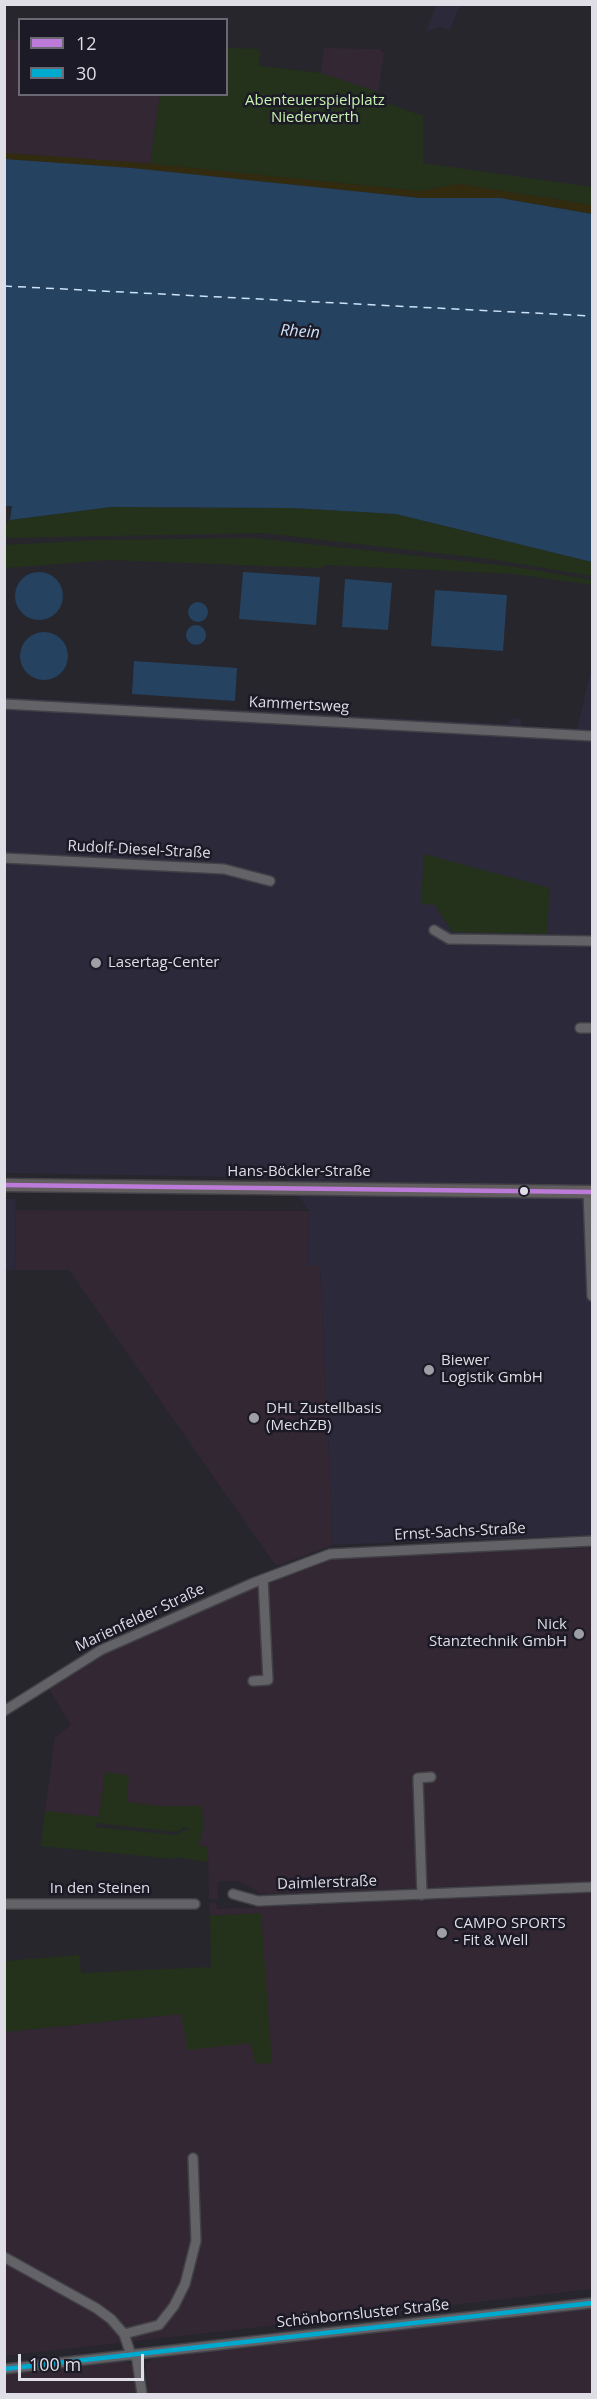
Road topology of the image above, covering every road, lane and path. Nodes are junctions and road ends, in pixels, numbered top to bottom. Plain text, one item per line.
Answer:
1 (4, 704) edge
2 (592, 736) edge
3 (4, 858) edge
4 (270, 881) dead end
5 (434, 930) dead end
6 (592, 940) edge
7 (580, 1028) dead end
8 (592, 1028) edge
9 (4, 1185) edge
10 (590, 1192) edge
11 (592, 1296) edge
12 (592, 1541) edge
13 (330, 1554) joint
14 (263, 1579) junction
15 (268, 1680) junction
16 (279, 1680) dead end
17 (253, 1681) dead end
18 (4, 1711) edge
19 (430, 1777) dead end
20 (592, 1887) edge
21 (233, 1894) dead end
22 (422, 1895) junction
23 (4, 1904) edge
24 (195, 1904) dead end
25 (193, 2158) dead end
26 (4, 2257) edge
27 (592, 2303) edge
28 (124, 2334) junction
29 (134, 2354) junction
30 (4, 2369) edge
31 (142, 2394) edge

1 - 2 street, Kammertsweg
3 - 4 street, Rudolf-Diesel-Straße
5 - 6 street
7 - 8 street
9 - 10 main road, Hans-Böckler-Straße
10 - 11 street
12 - 13 street, Ernst-Sachs-Straße
13 - 14 street, Marienfelder Straße
14 - 15 street
14 - 18 street, Marienfelder Straße
15 - 16 street
15 - 17 street
19 - 22 street
20 - 22 street, Daimlerstraße
21 - 22 street, Daimlerstraße
23 - 24 street, In den Steinen
25 - 28 street
26 - 28 street
27 - 29 street, Schönbornsluster Straße
28 - 29 street
29 - 30 street, Schönbornsluster Straße
29 - 31 street

